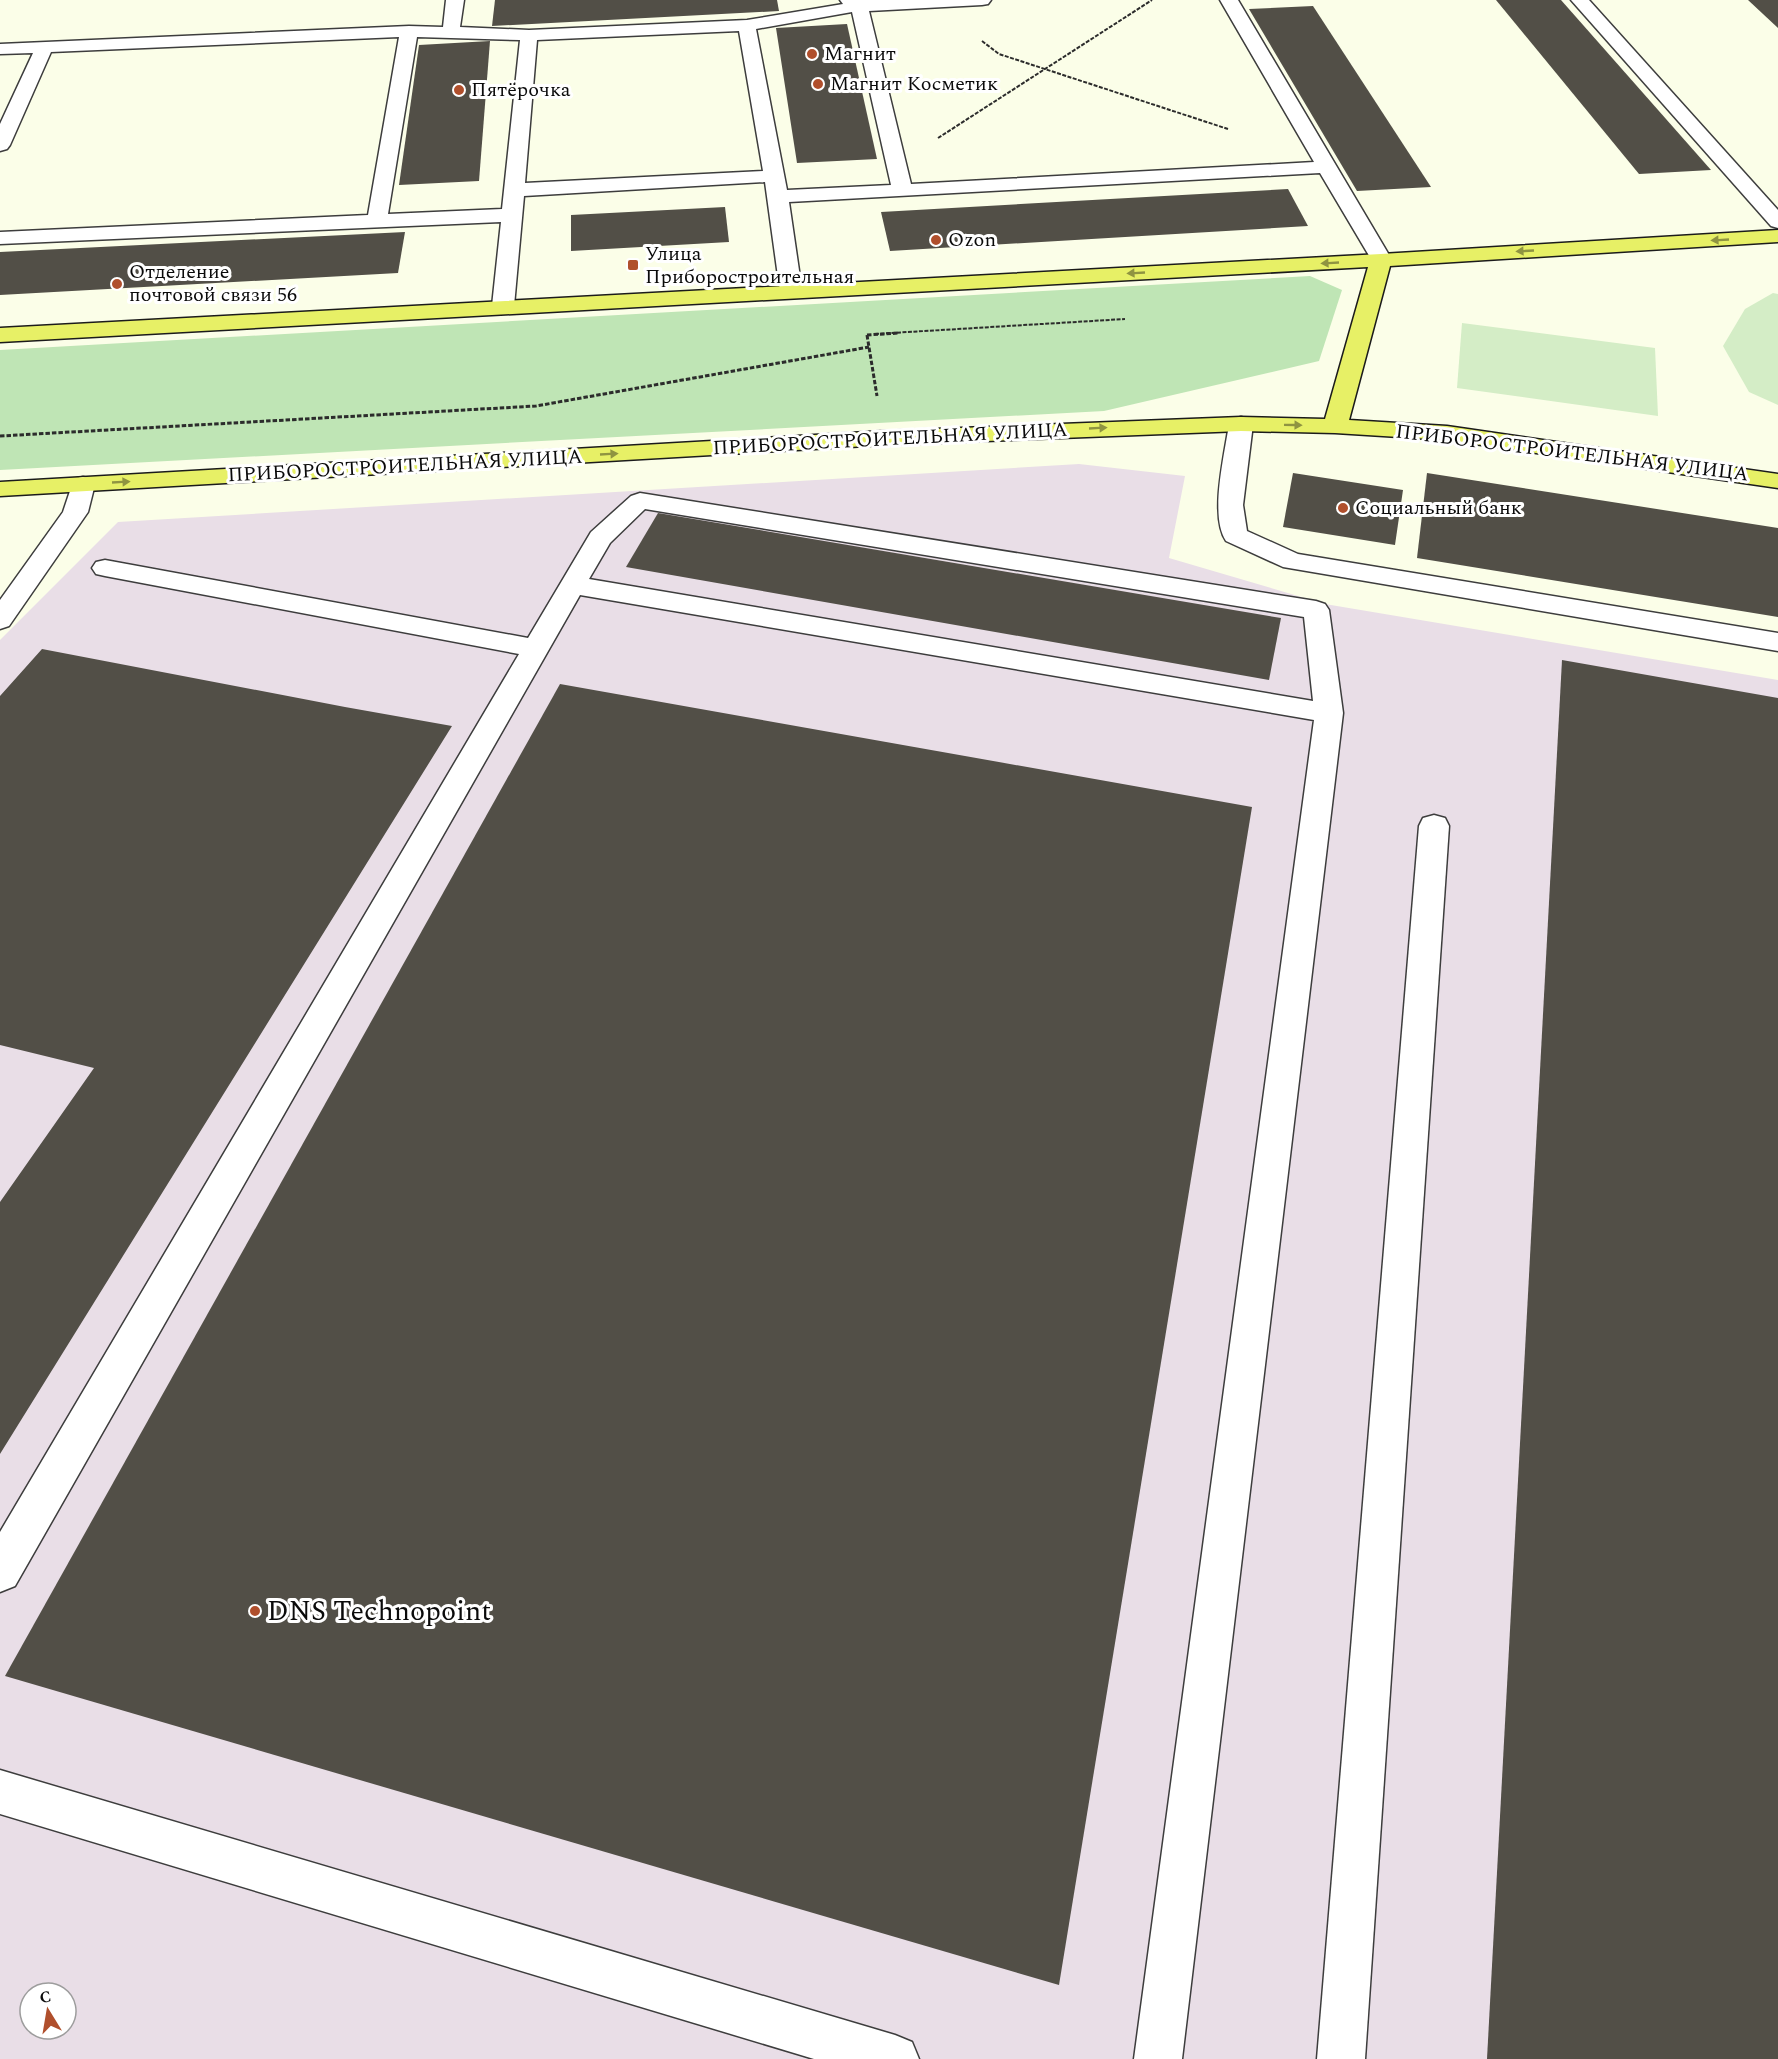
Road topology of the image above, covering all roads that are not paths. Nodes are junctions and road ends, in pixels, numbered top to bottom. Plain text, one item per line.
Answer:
1 (455, 0) edge
2 (982, 0) edge
3 (1228, 0) edge
4 (1580, 0) edge
5 (854, 3) edge
6 (747, 25) junction
7 (409, 31) junction
8 (451, 32) junction
9 (529, 35) junction
10 (45, 46) junction
11 (0, 49) edge
12 (0, 145) edge
13 (1326, 167) junction
14 (773, 176) junction
15 (514, 190) junction
16 (902, 190) junction
17 (778, 197) junction
18 (512, 215) junction
19 (377, 221) junction
20 (1778, 222) edge
21 (1778, 236) edge
22 (0, 238) edge
23 (1381, 260) junction
24 (791, 291) junction
25 (503, 306) junction
26 (0, 335) edge
27 (1241, 424) junction
28 (1335, 426) junction
29 (1778, 481) edge
30 (82, 484) junction
31 (0, 489) edge
32 (105, 568) dead end
33 (572, 585) junction
34 (0, 620) edge
35 (1778, 642) edge
36 (536, 648) junction
37 (1329, 714) junction
38 (1434, 826) dead end
39 (0, 1571) edge
40 (0, 1792) edge
41 (895, 2059) edge
42 (1158, 2059) edge
43 (1341, 2059) edge

1 - 8 lane
2 - 5 lane
3 - 13 lane
4 - 20 lane
5 - 6 lane
5 - 16 lane
6 - 9 lane
6 - 14 lane
7 - 8 lane
7 - 10 lane
7 - 19 lane
8 - 9 lane
9 - 15 lane
10 - 11 lane
10 - 12 lane
13 - 16 lane
13 - 23 lane
14 - 15 lane
14 - 17 lane
15 - 18 lane
16 - 17 lane
17 - 24 lane
18 - 19 lane
18 - 25 lane
19 - 22 lane
21 -> 23 main road
23 -> 24 main road
23 - 28 main road
24 - 25 main road
25 - 26 main road
27 -> 28 main road, ПРИБОРОСТРОИТЕЛЬНАЯ УЛИЦА
30 -> 27 main road, ПРИБОРОСТРОИТЕЛЬНАЯ УЛИЦА
27 - 35 lane
28 - 29 main road, ПРИБОРОСТРОИТЕЛЬНАЯ УЛИЦА
30 - 31 main road, ПРИБОРОСТРОИТЕЛЬНАЯ УЛИЦА
30 - 34 lane
32 - 36 lane
33 - 36 lane
33 - 37 lane
33 - 37 lane
36 - 39 lane
37 - 42 lane
38 - 43 lane
40 - 41 lane

